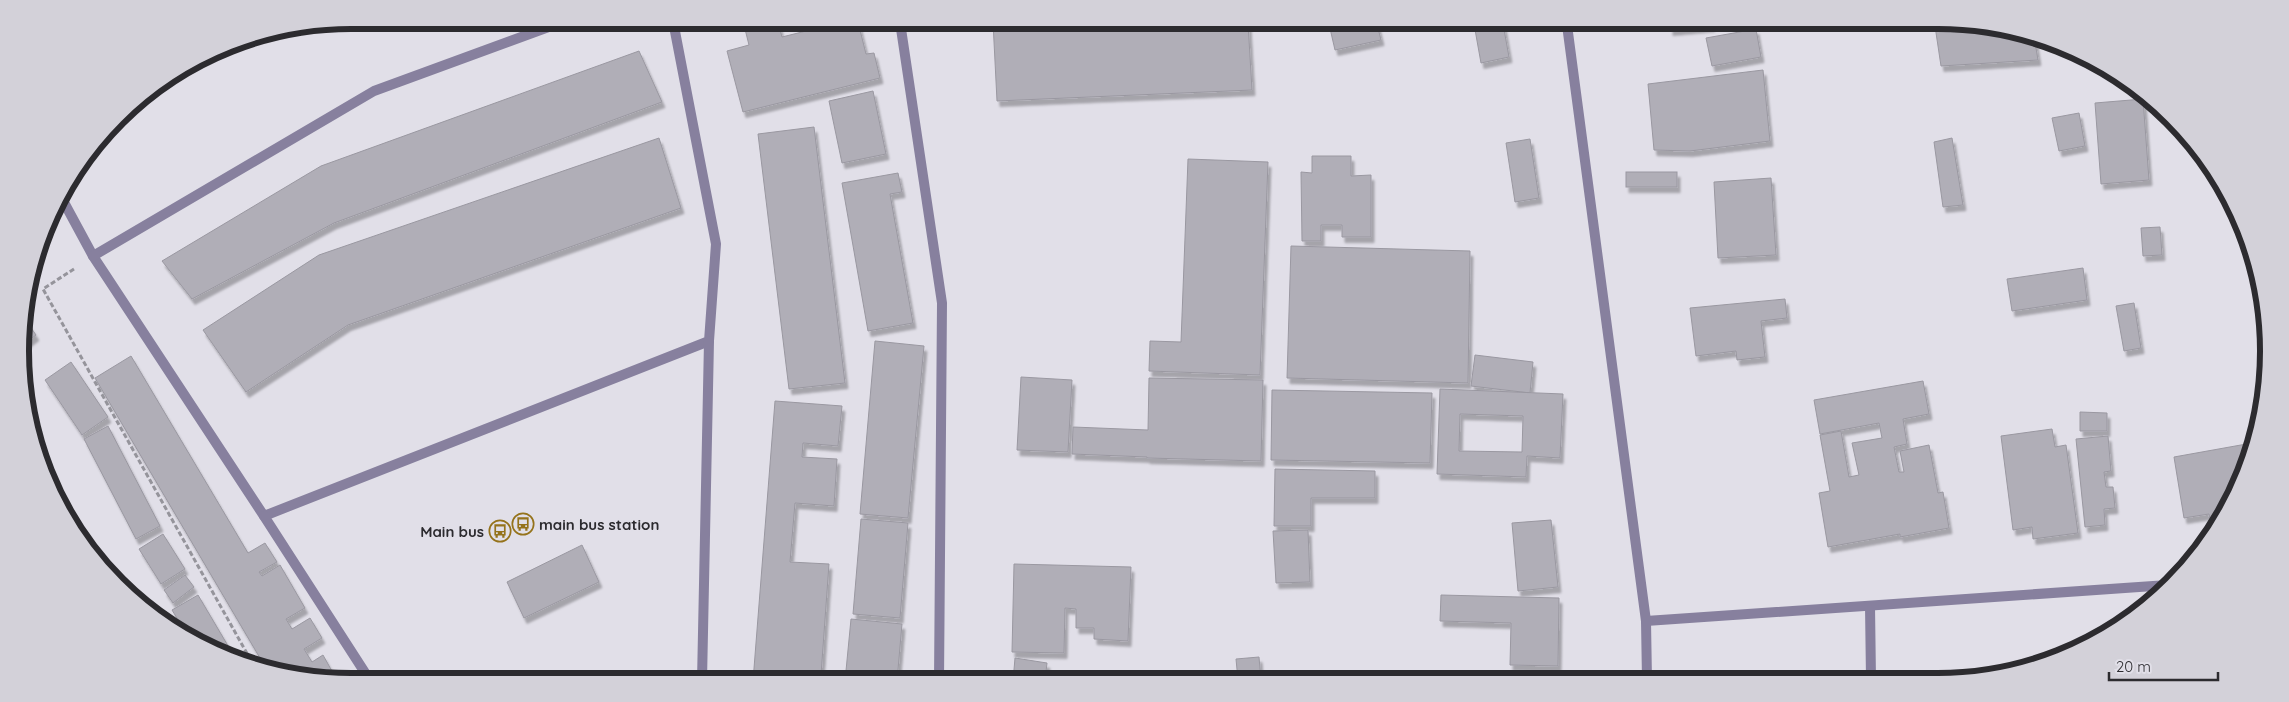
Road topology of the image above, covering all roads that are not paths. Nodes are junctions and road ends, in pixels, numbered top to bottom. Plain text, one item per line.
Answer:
1 (543, 29) edge
2 (675, 29) edge
3 (901, 29) edge
4 (1568, 29) edge
5 (65, 203) edge
6 (93, 256) junction
7 (709, 341) junction
8 (264, 516) junction
9 (2158, 586) edge
10 (1870, 606) junction
11 (1646, 621) junction
12 (365, 673) edge
13 (702, 673) edge
14 (940, 673) edge
15 (1647, 673) edge
16 (1871, 673) edge

1 - 6 street
2 - 7 street
3 - 14 street
4 - 11 street
5 - 6 street
6 - 8 street
7 - 8 street
7 - 13 street
8 - 12 street
9 - 10 street
10 - 11 street
10 - 16 street
11 - 15 street

